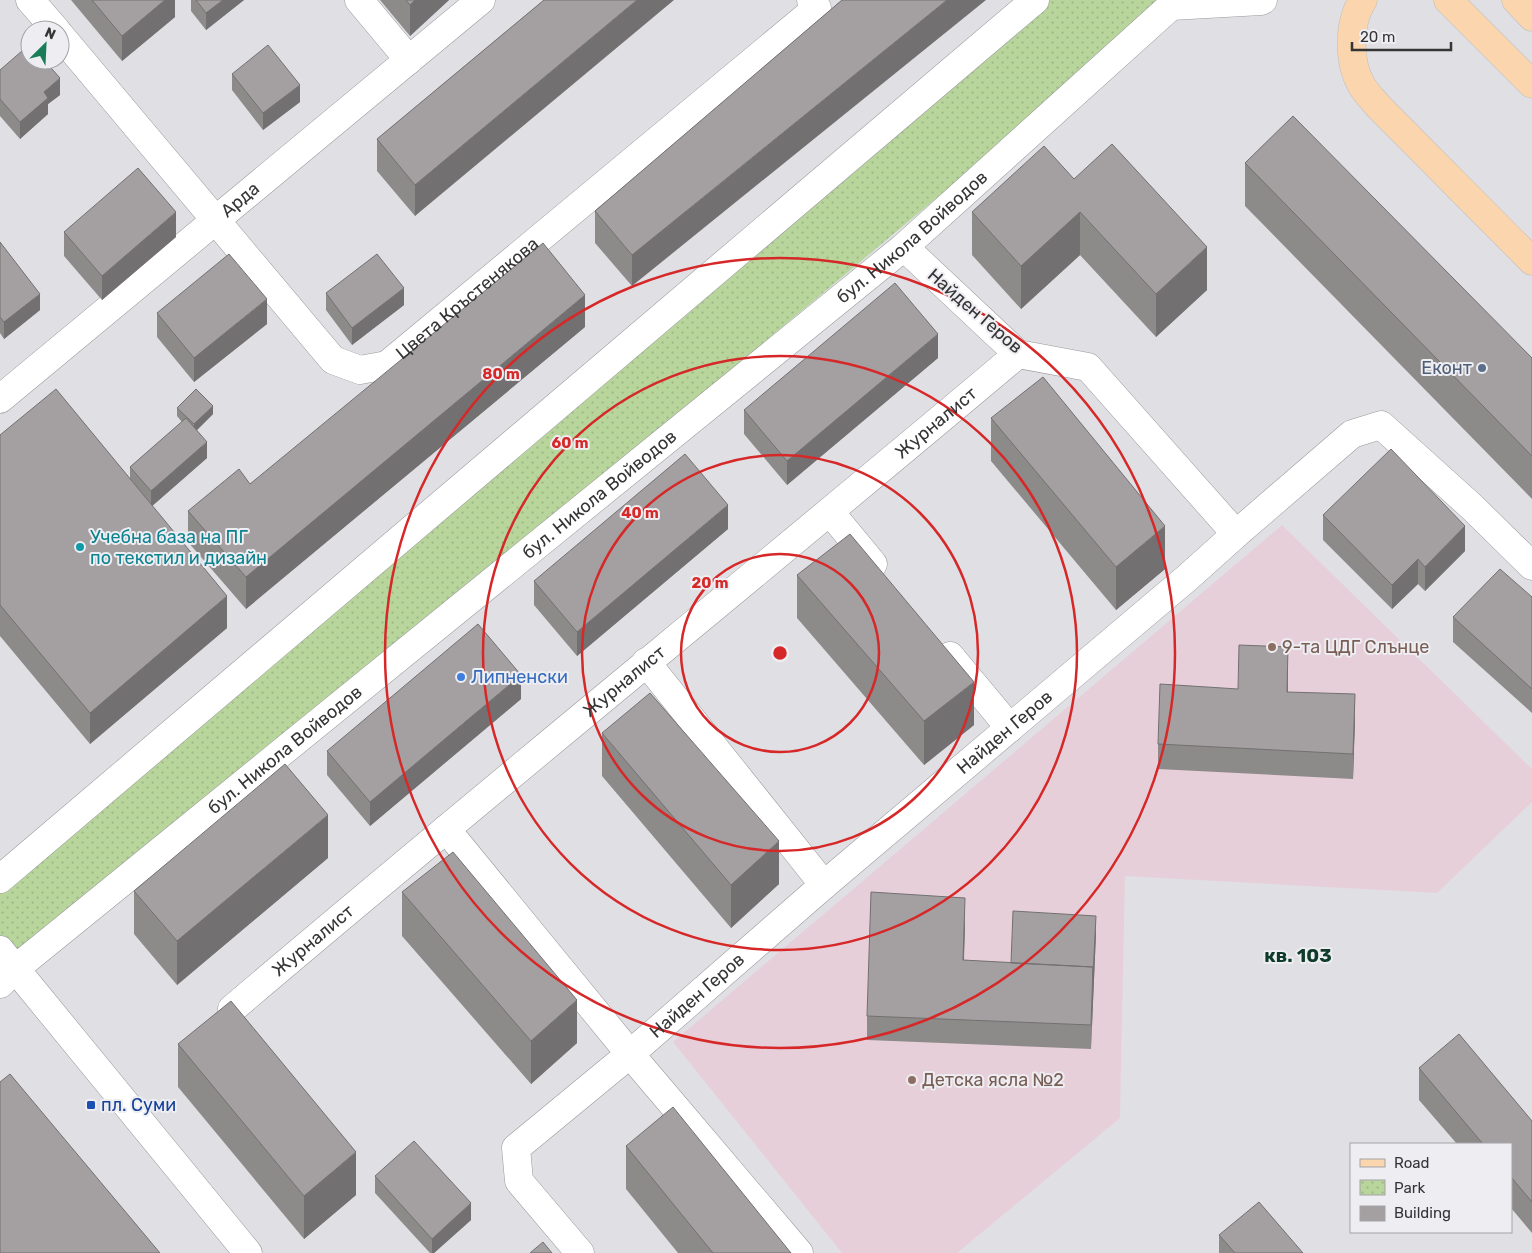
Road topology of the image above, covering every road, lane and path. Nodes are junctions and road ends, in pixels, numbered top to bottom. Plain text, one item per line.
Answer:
1 (30, 0) edge
2 (359, 0) edge
3 (481, 0) edge
4 (811, 0) edge
5 (1035, 0) edge
6 (1263, 0) edge
7 (1363, 0) edge
8 (1448, 0) edge
9 (1516, 0) edge
10 (1168, 3) edge
11 (1532, 17) edge
12 (47, 20) edge
13 (70, 47) edge
14 (409, 60) junction
15 (1532, 84) edge
16 (217, 220) junction
17 (904, 247) junction
18 (1532, 261) edge
19 (1018, 354) junction
20 (0, 399) edge
21 (830, 512) junction
22 (1236, 534) junction
23 (1532, 566) edge
24 (886, 579) edge
25 (936, 638) edge
26 (646, 662) junction
27 (1010, 728) junction
28 (446, 829) junction
29 (0, 879) edge
30 (824, 885) junction
31 (5, 968) edge
32 (232, 1009) edge
33 (630, 1054) junction
34 (248, 1253) edge
35 (580, 1253) edge
36 (799, 1253) edge

1 - 12 street
2 - 14 street
3 - 14 street, Арда
4 - 16 street, Цвета Кръстенякова
5 - 29 street
6 - 10 street
7 - 18 main road
8 - 15 main road
9 - 11 main road
10 - 17 street, бул. Никола Войводов
13 - 16 street, Цвета Кръстенякова
14 - 16 street, Арда
16 - 20 street, Арда
17 - 19 street, Найден Геров
17 - 31 street, бул. Никола Войводов
19 - 21 street, Журналист
19 - 22 street, Найден Геров
21 - 24 street
21 - 26 street, Журналист
22 - 23 street
22 - 27 street, Найден Геров
25 - 27 street
26 - 28 street, Журналист
26 - 30 street
27 - 30 street, Найден Геров
28 - 32 street, Журналист
28 - 33 street
30 - 33 street, Найден Геров
31 - 34 street
33 - 35 street, Найден Геров
33 - 36 street

